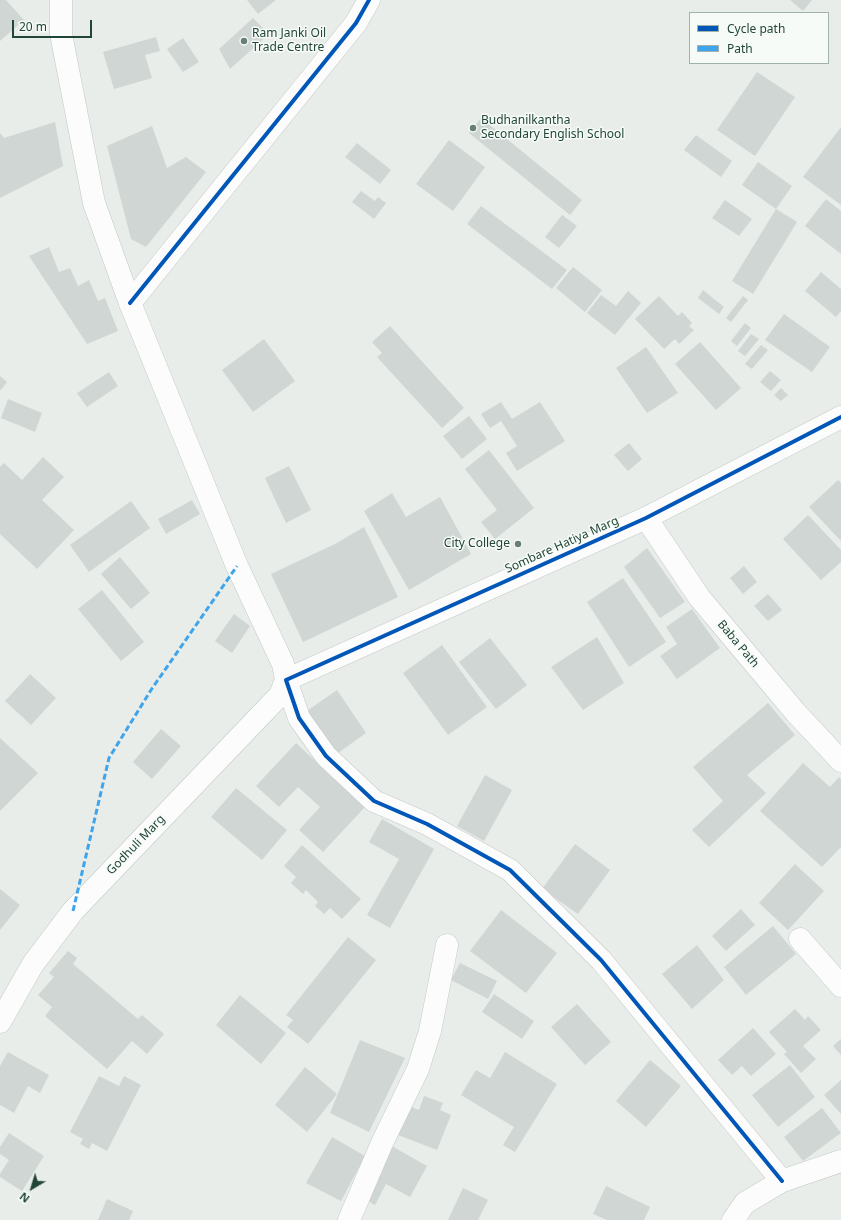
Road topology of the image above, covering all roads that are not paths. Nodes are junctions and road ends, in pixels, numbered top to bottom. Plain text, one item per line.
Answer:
1 (61, 0) edge
2 (369, 0) edge
3 (130, 303) junction
4 (841, 417) edge
5 (646, 518) junction
6 (286, 680) junction
7 (841, 761) edge
8 (800, 939) dead end
9 (446, 945) dead end
10 (841, 986) edge
11 (0, 1022) edge
12 (841, 1161) edge
13 (782, 1181) junction
14 (349, 1220) edge
15 (733, 1220) edge

1 - 3 street
2 - 3 street
3 - 6 street
4 - 5 street, Sombare Hatiya Marg
5 - 6 street, Sombare Hatiya Marg
5 - 7 street, Baba Path
6 - 11 street, Godhuli Marg
6 - 13 street
8 - 10 street
9 - 14 street
12 - 13 street
13 - 15 street

